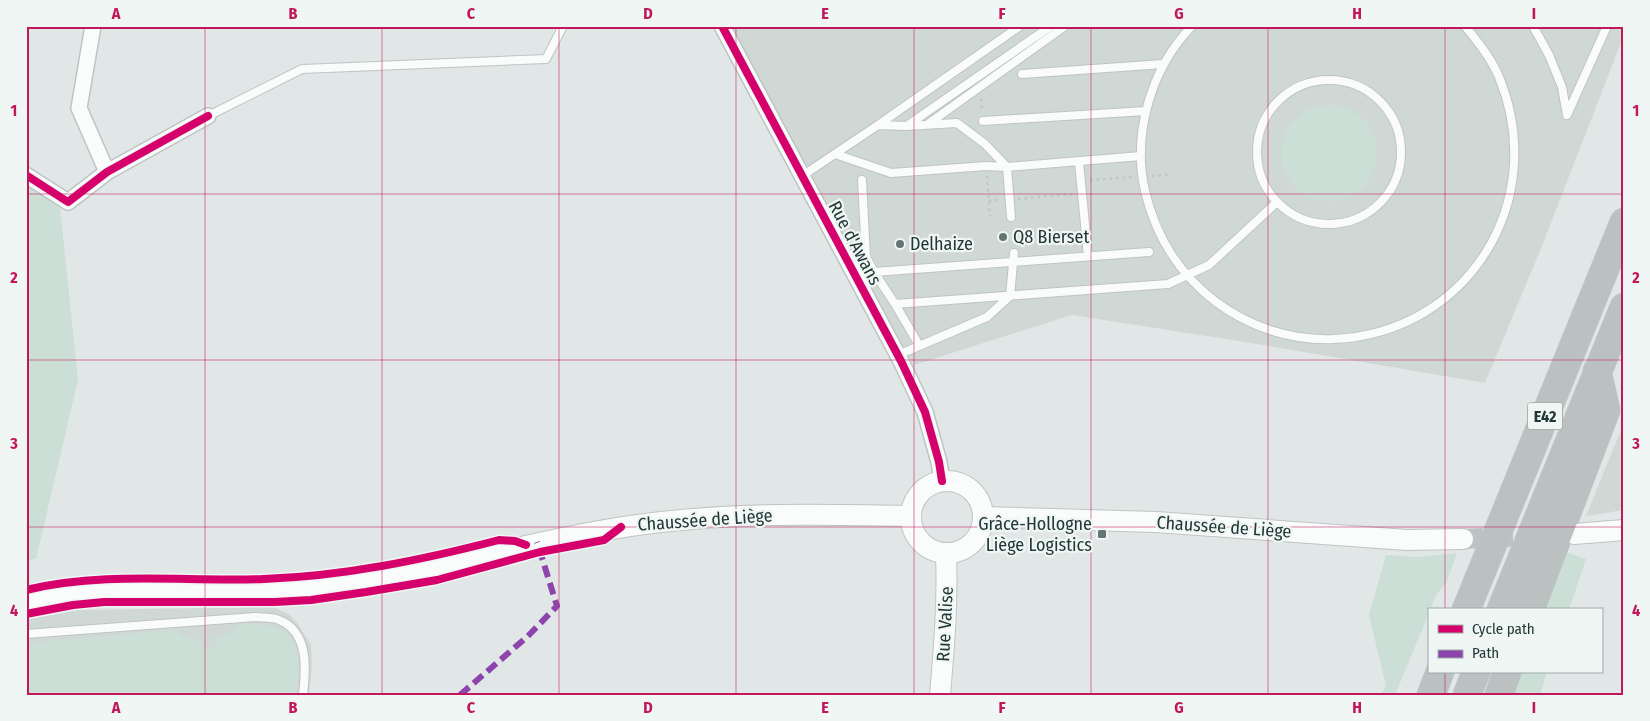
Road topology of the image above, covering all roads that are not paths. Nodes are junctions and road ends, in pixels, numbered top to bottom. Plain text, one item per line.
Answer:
1 (93, 26) edge
2 (563, 26) edge
3 (722, 26) edge
4 (1020, 26) edge
5 (1051, 26) edge
6 (1065, 26) edge
7 (1192, 26) edge
8 (1465, 26) edge
9 (1533, 26) edge
10 (1607, 26) edge
11 (1163, 64) junction
12 (1022, 74) dead end
13 (1146, 111) junction
14 (208, 116) joint
15 (983, 121) dead end
16 (878, 124) junction
17 (927, 125) junction
18 (906, 126) junction
19 (835, 154) junction
20 (1141, 156) junction
21 (1079, 162) junction
22 (1007, 167) junction
23 (108, 172) junction
24 (26, 175) edge
25 (802, 176) junction
26 (862, 180) dead end
27 (1276, 203) junction
28 (1011, 217) dead end
29 (1624, 222) edge
30 (1149, 252) dead end
31 (1088, 256) junction
32 (1014, 257) junction
33 (874, 272) junction
34 (1186, 275) junction
35 (1010, 296) junction
36 (895, 304) junction
37 (1624, 307) edge
38 (919, 345) junction
39 (898, 355) junction
40 (1597, 370) junction
41 (942, 481) junction
42 (910, 516) junction
43 (984, 517) junction
44 (1624, 530) edge
45 (1574, 534) dead end
46 (1463, 539) tunnel mouth
47 (946, 554) junction
48 (26, 602) edge
49 (1467, 608) edge
50 (1502, 608) edge
51 (1531, 608) edge
52 (26, 634) edge
53 (1475, 674) edge
54 (1506, 674) edge
55 (303, 695) edge
56 (940, 695) edge
57 (1467, 695) edge
58 (1499, 695) edge

1 - 23 street
2 - 14 lane
3 - 25 street, Rue d'Awans
4 - 16 lane
5 - 18 lane
6 - 17 lane
7 - 11 lane
8 - 34 lane
9 - 10 lane
11 - 12 lane
11 - 13 lane
13 - 15 lane
13 - 20 lane
14 - 23 street
16 - 18 lane
16 - 19 lane
17 - 18 lane
17 - 22 lane
19 - 22 lane
19 - 25 lane
20 - 21 lane
20 - 34 lane
21 - 22 lane
21 - 31 lane
22 - 28 lane
23 - 24 street
25 - 39 street, Rue d'Awans
26 - 33 lane
27 - 27 lane
27 - 34 lane
29 - 49 highway, E42
30 - 31 lane
31 - 32 lane
32 - 33 lane
32 - 35 lane
33 - 36 lane
34 - 35 lane
35 - 36 lane
35 - 38 lane
36 - 38 lane
37 - 40 highway, E42
38 - 39 lane
39 - 41 street, Rue d'Awans
40 - 50 highway, E42
40 - 51 highway
41 - 42 main road
41 - 43 main road
42 - 47 main road
42 - 48 main road, Chaussée de Liège
43 - 46 main road, Chaussée de Liège
43 - 47 main road
44 - 45 main road
47 - 56 main road, Rue Valise
52 - 55 lane
53 - 57 highway
54 - 58 highway

